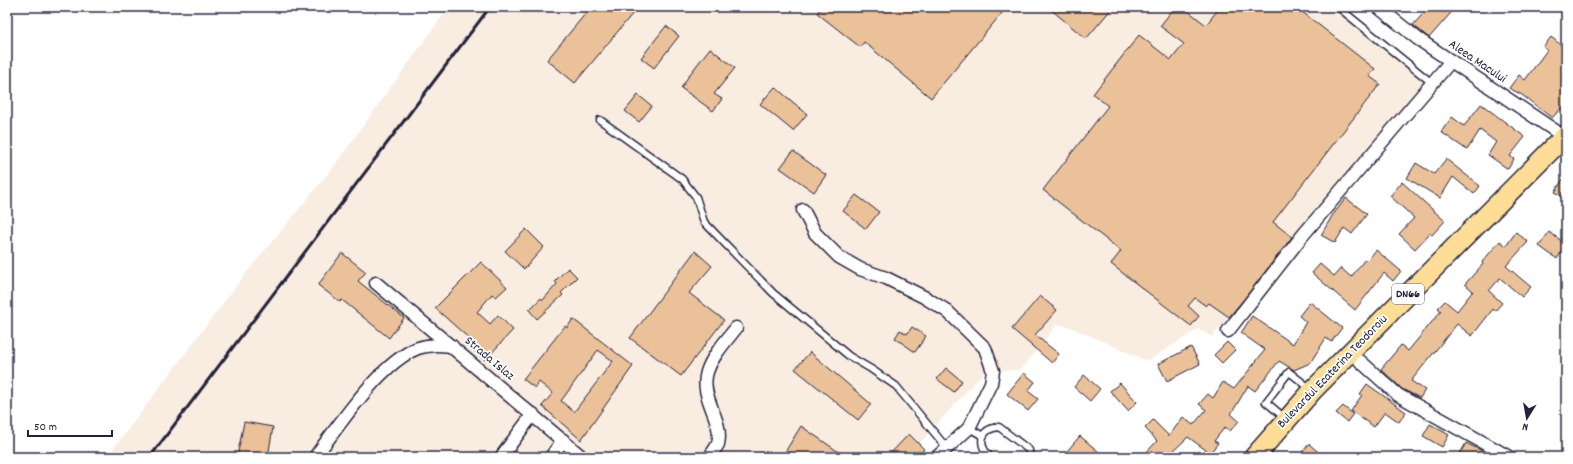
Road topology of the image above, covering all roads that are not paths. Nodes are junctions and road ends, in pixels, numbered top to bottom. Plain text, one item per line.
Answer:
1 (1338, 7) edge
2 (1378, 7) edge
3 (1451, 61) junction
4 (1432, 83) junction
5 (600, 120) dead end
6 (1566, 140) edge
7 (802, 210) dead end
8 (376, 283) dead end
9 (736, 328) dead end
10 (1228, 331) dead end
11 (452, 346) junction
12 (1360, 361) junction
13 (1314, 396) junction
14 (533, 414) junction
15 (1287, 420) junction
16 (969, 428) junction
17 (983, 436) junction
18 (563, 440) junction
19 (946, 448) junction
20 (315, 457) edge
21 (501, 457) edge
22 (551, 457) edge
23 (582, 457) edge
24 (710, 457) edge
25 (937, 457) edge
26 (990, 457) edge
27 (1029, 457) edge
28 (1254, 457) edge
29 (1271, 457) edge
30 (1509, 457) edge

1 - 4 lane
2 - 3 street, Aleea Macului
3 - 4 street
3 - 6 street, Aleea Macului
4 - 10 street
5 - 19 lane
6 - 12 main road, Bulevardul Ecaterina Teodoroiu
6 - 13 main road, Bulevardul Ecaterina Teodoroiu / DN66
7 - 16 street
8 - 11 street, Strada Islaz
9 - 24 street
11 - 14 street, Strada Islaz
11 - 20 street
12 - 13 main road, Bulevardul Ecaterina Teodoroiu
12 - 30 street
13 - 15 main road, Bulevardul Ecaterina Teodoroiu / DN66
13 - 15 lane
13 - 29 main road, Bulevardul Ecaterina Teodoroiu
14 - 18 street, Strada Islaz
14 - 21 street
15 - 28 main road, Bulevardul Ecaterina Teodoroiu / DN66
16 - 17 lane
16 - 19 street
17 - 26 lane
17 - 27 lane
18 - 22 street
18 - 23 street, Strada Islaz
19 - 25 street

